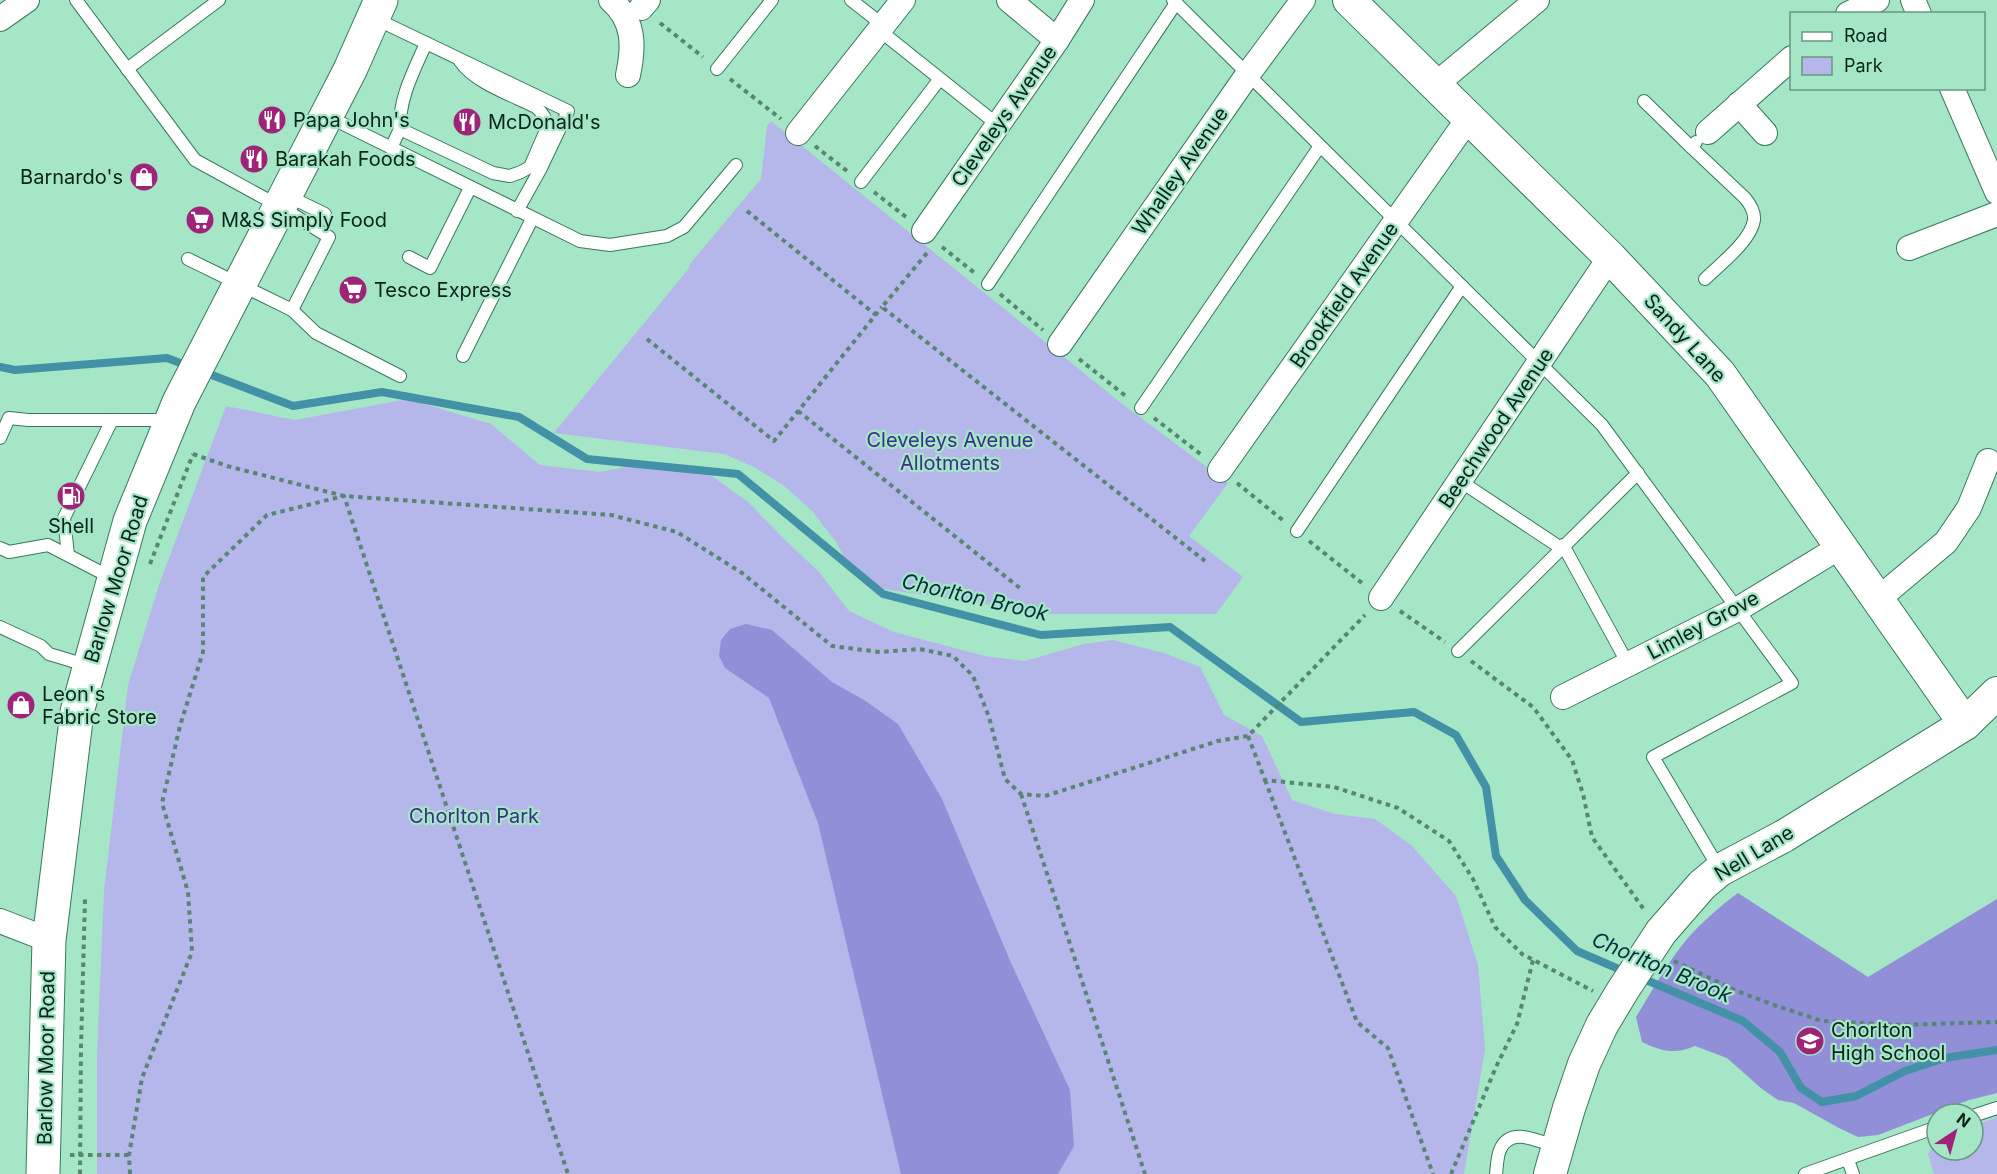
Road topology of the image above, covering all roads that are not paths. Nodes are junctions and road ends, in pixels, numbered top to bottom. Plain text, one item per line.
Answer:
1 (27, 0) edge
2 (76, 0) edge
3 (219, 0) edge
4 (611, 0) edge
5 (772, 0) edge
6 (851, 0) edge
7 (903, 0) edge
8 (1009, 0) edge
9 (1082, 0) edge
10 (1302, 0) edge
11 (1349, 0) edge
12 (1537, 0) edge
13 (1877, 0) edge
14 (1175, 2) edge
15 (377, 9) edge
16 (1852, 12) edge
17 (0, 19) edge
18 (881, 28) junction
19 (1057, 40) junction
20 (426, 43) junction
21 (457, 58) junction
22 (1790, 59) edge
23 (127, 69) junction
24 (717, 69) road end
25 (1248, 74) junction
26 (628, 75) dead end
27 (939, 80) junction
28 (1435, 85) junction
29 (1953, 90) edge
30 (1644, 101) dead end
31 (1739, 104) junction
32 (326, 116) junction
33 (1468, 119) junction
34 (998, 125) junction
35 (400, 129) junction
36 (1765, 133) dead end
37 (798, 134) road end
38 (1700, 139) junction
39 (1320, 146) junction
40 (391, 148) junction
41 (736, 165) dead end
42 (861, 182) road end
43 (470, 188) junction
44 (1997, 192) edge
45 (282, 200) junction
46 (517, 211) junction
47 (325, 214) dead end
48 (1997, 214) edge
49 (532, 219) junction
50 (1396, 221) junction
51 (924, 231) road end
52 (1909, 248) dead end
53 (409, 257) dead end
54 (1610, 257) junction
55 (188, 259) dead end
56 (1705, 279) dead end
57 (240, 283) junction
58 (988, 285) road end
59 (1462, 286) junction
60 (292, 310) junction
61 (1060, 344) road end
62 (462, 356) dead end
63 (1539, 362) junction
64 (400, 376) dead end
65 (1141, 408) road end
66 (175, 411) junction
67 (112, 420) junction
68 (0, 438) edge
69 (1988, 461) dead end
70 (1220, 470) road end
71 (1638, 473) junction
72 (1460, 481) junction
73 (1297, 531) road end
74 (1562, 546) junction
75 (1840, 547) junction
76 (5, 550) edge
77 (68, 555) junction
78 (114, 579) junction
79 (1381, 598) road end
80 (1877, 600) junction
81 (1738, 609) junction
82 (0, 627) edge
83 (1458, 651) road end
84 (1628, 664) junction
85 (89, 666) junction
86 (1997, 693) edge
87 (1563, 697) dead end
88 (1965, 724) junction
89 (1720, 870) junction
90 (0, 921) edge
91 (49, 940) junction
92 (1925, 1131) edge
93 (1554, 1160) edge
94 (1848, 1160) junction
95 (44, 1164) edge
96 (1496, 1174) edge
97 (1805, 1174) edge
98 (1853, 1174) edge

1 - 17 street
2 - 23 lane
3 - 23 lane
4 - 26 street
5 - 24 lane
6 - 18 lane
7 - 18 street
8 - 19 street
9 - 19 street, Cleveleys Avenue
10 - 25 street, Whalley Avenue
11 - 28 street, Sandy Lane
12 - 28 street
13 - 16 street
14 - 25 lane
14 - 58 lane
15 - 20 lane
15 - 32 main road, Barlow Moor Road
18 - 27 lane
18 - 37 street
19 - 34 street, Cleveleys Avenue
20 - 21 lane
20 - 35 lane
21 - 35 lane
21 - 46 lane
22 - 31 street
23 - 45 lane
25 - 39 lane
25 - 61 street, Whalley Avenue
27 - 34 lane
27 - 42 lane
28 - 33 street, Sandy Lane
29 - 44 street
30 - 38 lane
31 - 36 street
31 - 38 street
32 - 40 lane
32 - 45 main road, Barlow Moor Road
33 - 50 street, Brookfield Avenue
33 - 54 street, Sandy Lane
34 - 51 street, Cleveleys Avenue
35 - 40 lane
38 - 56 lane
39 - 50 lane
39 - 65 lane
40 - 43 lane
41 - 49 lane
43 - 46 lane
43 - 53 lane
45 - 47 lane
45 - 57 main road, Barlow Moor Road
45 - 60 lane
46 - 49 lane
48 - 52 street
49 - 62 lane
50 - 59 lane
50 - 70 street, Brookfield Avenue
54 - 63 street, Beechwood Avenue
54 - 75 street, Sandy Lane
55 - 57 lane
57 - 60 lane
57 - 66 main road, Barlow Moor Road
59 - 63 lane
59 - 73 lane
60 - 64 lane
63 - 71 lane
63 - 72 street, Beechwood Avenue
66 - 67 lane
66 - 78 main road, Barlow Moor Road
67 - 68 lane
67 - 77 lane
69 - 80 street
71 - 74 lane
71 - 81 lane
72 - 74 lane
72 - 79 street, Beechwood Avenue
74 - 83 lane
74 - 84 lane
75 - 80 street, Sandy Lane
75 - 81 street, Limley Grove
76 - 77 lane
77 - 78 lane
78 - 85 main road, Barlow Moor Road
80 - 88 street, Sandy Lane
81 - 84 street, Limley Grove
81 - 89 lane
82 - 85 lane
84 - 87 street, Limley Grove
85 - 91 main road, Barlow Moor Road
86 - 88 street, Nell Lane
88 - 89 street, Nell Lane
89 - 93 street, Nell Lane
90 - 91 street
91 - 95 main road, Barlow Moor Road
92 - 94 lane
93 - 96 lane
94 - 97 lane
94 - 98 lane

